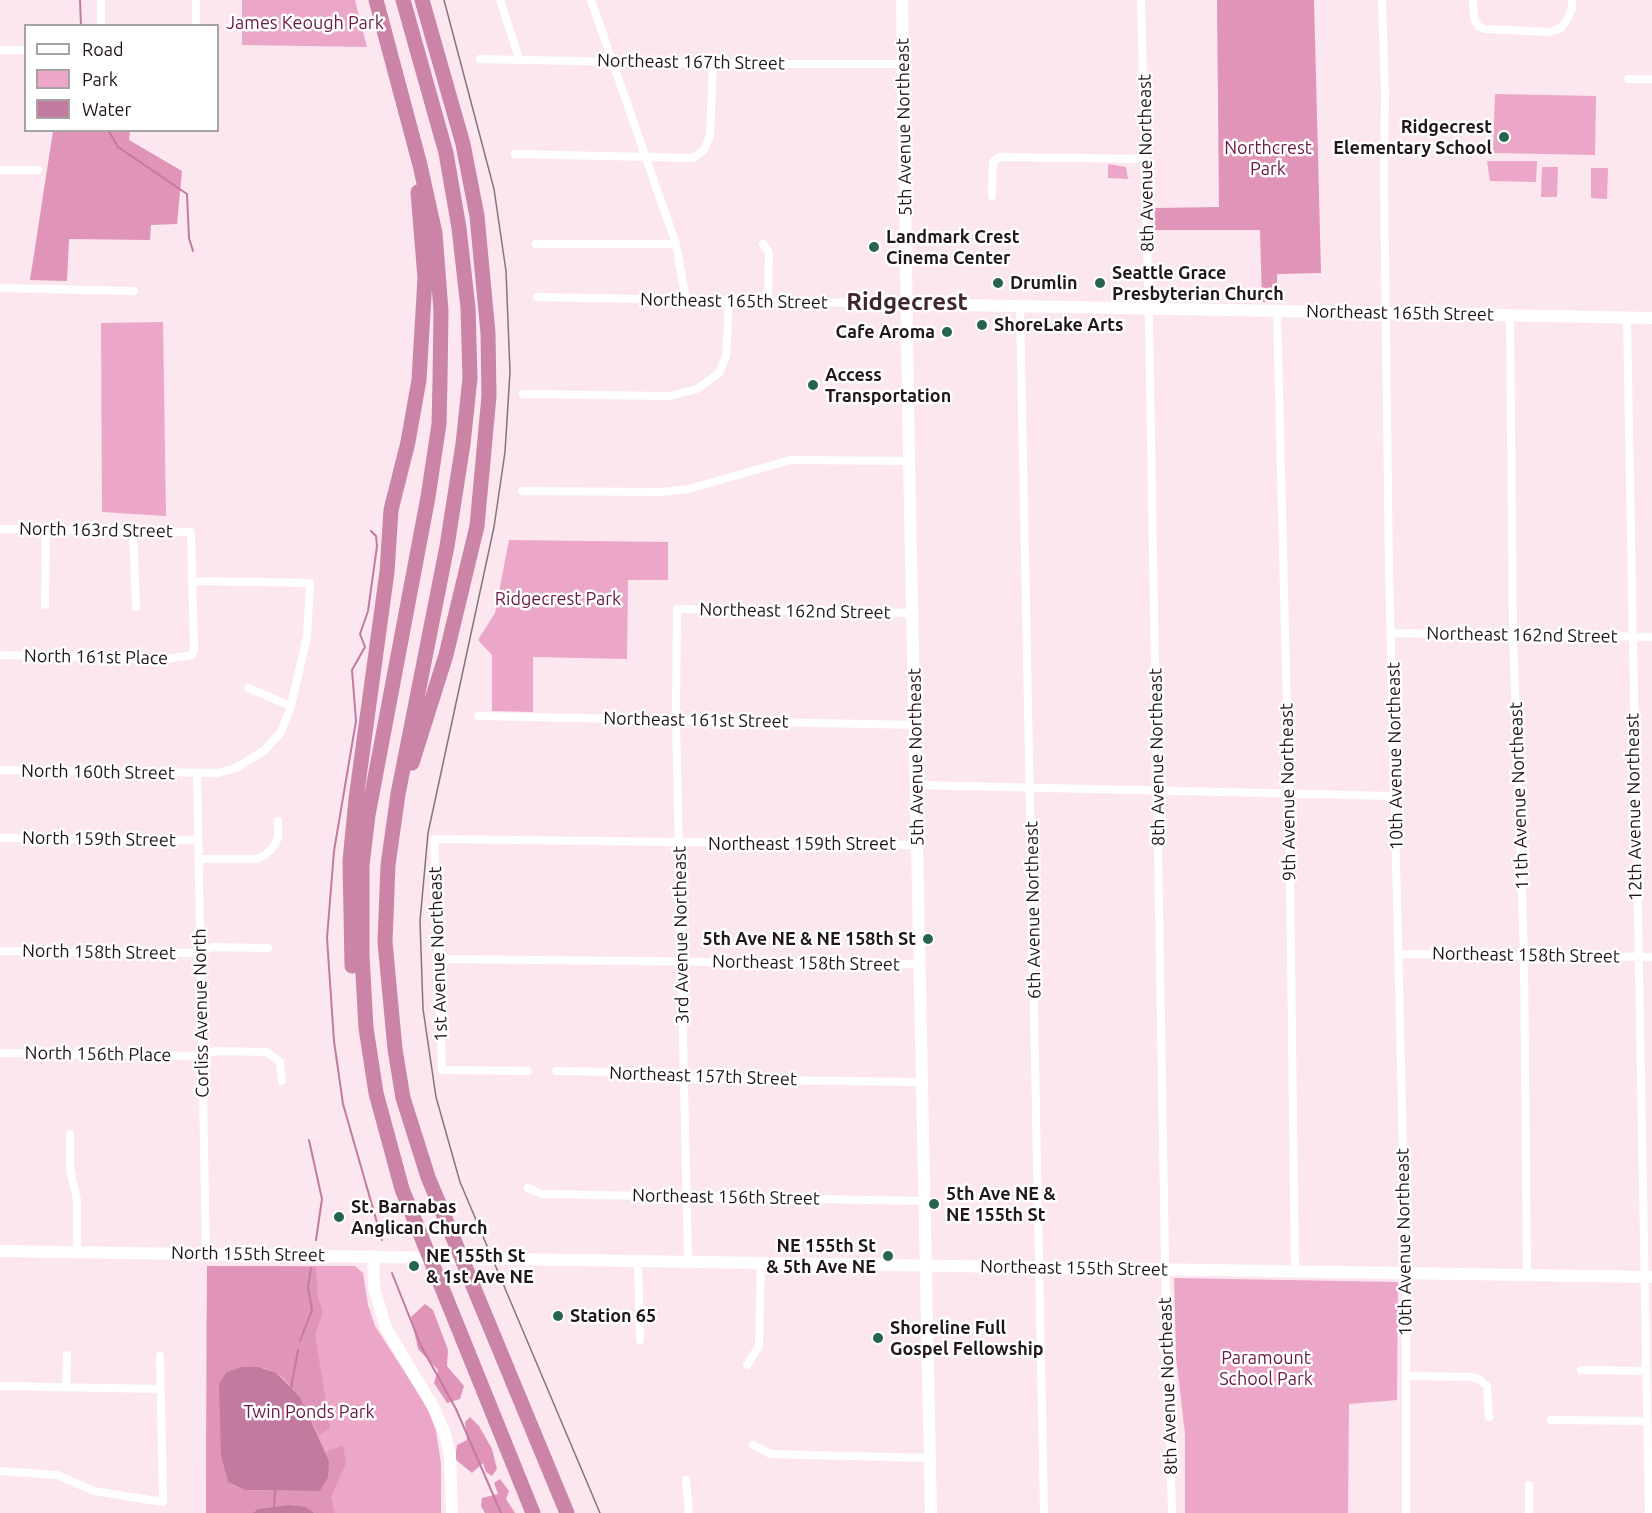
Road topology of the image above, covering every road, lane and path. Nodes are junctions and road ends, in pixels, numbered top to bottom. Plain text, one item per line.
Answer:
1 (101, 0) edge
2 (196, 0) edge
3 (376, 0) edge
4 (403, 0) edge
5 (422, 0) edge
6 (500, 0) edge
7 (591, 0) edge
8 (902, 0) edge
9 (1142, 0) edge
10 (1382, 0) edge
11 (1473, 0) edge
12 (1572, 0) edge
13 (101, 24) edge
14 (196, 24) edge
15 (0, 50) edge
16 (24, 50) edge
17 (480, 58) dead end
18 (519, 58) junction
19 (612, 62) junction
20 (712, 64) junction
21 (903, 64) junction
22 (1628, 79) dead end
23 (1652, 79) edge
24 (515, 154) dead end
25 (647, 157) junction
26 (1145, 159) junction
27 (420, 165) junction
28 (0, 170) edge
29 (38, 170) dead end
30 (992, 196) dead end
31 (536, 244) dead end
32 (676, 244) junction
33 (764, 244) dead end
34 (0, 288) edge
35 (135, 291) dead end
36 (537, 297) dead end
37 (686, 300) junction
38 (768, 300) junction
39 (729, 301) junction
40 (907, 304) junction
41 (1020, 306) junction
42 (1149, 309) junction
43 (1277, 311) junction
44 (1387, 313) junction
45 (1510, 315) junction
46 (1627, 318) junction
47 (1652, 318) edge
48 (523, 394) dead end
49 (909, 461) junction
50 (522, 491) dead end
51 (0, 529) edge
52 (46, 530) junction
53 (133, 531) junction
54 (194, 581) junction
55 (45, 605) dead end
56 (136, 607) dead end
57 (677, 609) joint
58 (912, 613) junction
59 (1392, 633) junction
60 (1513, 634) junction
61 (1632, 637) junction
62 (1652, 637) edge
63 (0, 655) edge
64 (248, 688) dead end
65 (291, 706) junction
66 (478, 716) dead end
67 (676, 720) junction
68 (915, 725) junction
69 (0, 770) edge
70 (197, 773) junction
71 (916, 785) junction
72 (1031, 789) junction
73 (1157, 790) junction
74 (1288, 793) junction
75 (1395, 796) junction
76 (278, 821) dead end
77 (393, 827) junction
78 (0, 838) edge
79 (434, 839) joint
80 (198, 840) junction
81 (678, 843) junction
82 (918, 845) junction
83 (198, 859) junction
84 (268, 948) dead end
85 (0, 951) edge
86 (200, 953) junction
87 (1399, 954) junction
88 (1524, 956) junction
89 (1637, 957) junction
90 (1652, 957) edge
91 (440, 959) junction
92 (682, 962) junction
93 (920, 964) junction
94 (366, 1028) junction
95 (0, 1053) edge
96 (202, 1056) junction
97 (528, 1071) dead end
98 (556, 1071) dead end
99 (684, 1079) junction
100 (282, 1081) dead end
101 (922, 1082) junction
102 (70, 1134) dead end
103 (528, 1188) dead end
104 (687, 1197) junction
105 (925, 1201) junction
106 (0, 1251) edge
107 (77, 1251) junction
108 (206, 1253) junction
109 (373, 1256) junction
110 (495, 1259) joint
111 (638, 1261) junction
112 (688, 1261) junction
113 (760, 1261) junction
114 (927, 1266) junction
115 (1039, 1268) junction
116 (1165, 1269) junction
117 (1295, 1272) junction
118 (1406, 1274) junction
119 (1527, 1276) junction
120 (1648, 1277) edge
121 (640, 1340) dead end
122 (67, 1355) dead end
123 (160, 1356) dead end
124 (747, 1365) dead end
125 (1581, 1370) dead end
126 (1645, 1371) junction
127 (1406, 1376) junction
128 (0, 1386) edge
129 (66, 1387) junction
130 (160, 1389) junction
131 (1649, 1410) edge
132 (1489, 1417) dead end
133 (1551, 1420) dead end
134 (1646, 1421) junction
135 (753, 1445) dead end
136 (929, 1458) junction
137 (1649, 1458) edge
138 (0, 1471) edge
139 (686, 1480) dead end
140 (1529, 1485) dead end
141 (452, 1513) edge
142 (533, 1513) edge
143 (567, 1513) edge
144 (689, 1513) edge
145 (931, 1513) edge
146 (1044, 1513) edge
147 (1172, 1513) edge
148 (1406, 1513) edge
149 (1529, 1513) edge
150 (1649, 1513) edge

1 - 13 street
2 - 14 street
3 - 27 highway
4 - 77 highway
5 - 77 highway
6 - 18 street
7 - 19 street
8 - 21 street, 5th Avenue Northeast
9 - 26 street, 8th Avenue Northeast
10 - 44 street, 10th Avenue Northeast
11 - 12 street
15 - 16 street
17 - 18 street, Northeast 167th Street
18 - 19 street, Northeast 167th Street
19 - 20 street, Northeast 167th Street
19 - 25 street
20 - 21 street, Northeast 167th Street
20 - 25 street
21 - 40 street, 5th Avenue Northeast
22 - 23 street
24 - 25 street
25 - 32 street
26 - 30 street
26 - 42 street, 8th Avenue Northeast
27 - 94 highway
27 - 94 highway
28 - 29 street
31 - 32 street
32 - 37 street
33 - 38 street
34 - 35 street
36 - 37 street, Northeast 165th Street
37 - 39 street, Northeast 165th Street
38 - 39 street, Northeast 165th Street
38 - 40 street, Northeast 165th Street
39 - 48 street
40 - 41 street, Northeast 165th Street
40 - 49 street, 5th Avenue Northeast
41 - 42 street, Northeast 165th Street
41 - 72 street, 6th Avenue Northeast
42 - 43 street, Northeast 165th Street
42 - 73 street, 8th Avenue Northeast
43 - 44 street, Northeast 165th Street
43 - 74 street, 9th Avenue Northeast
44 - 45 street, Northeast 165th Street
44 - 59 street, 10th Avenue Northeast
45 - 46 street, Northeast 165th Street
45 - 60 street, 11th Avenue Northeast
46 - 47 street, Northeast 165th Street
46 - 61 street, 12th Avenue Northeast
49 - 50 street
49 - 58 street, 5th Avenue Northeast
51 - 52 street, North 163rd Street
52 - 53 street, North 163rd Street
52 - 55 street
53 - 54 street, North 163rd Street
53 - 56 street
54 - 63 street, North 161st Place
54 - 65 street, North 160th Street
57 - 58 street, Northeast 162nd Street
57 - 67 street, 3rd Avenue Northeast
58 - 68 street, 5th Avenue Northeast
59 - 60 street, Northeast 162nd Street
59 - 75 street, 10th Avenue Northeast
60 - 61 street, Northeast 162nd Street
60 - 88 street, 11th Avenue Northeast
61 - 62 street, Northeast 162nd Street
61 - 89 street, 12th Avenue Northeast
64 - 65 street
65 - 70 street, North 160th Street
66 - 67 street, Northeast 161st Street
67 - 68 street, Northeast 161st Street
67 - 81 street, 3rd Avenue Northeast
68 - 71 street, 5th Avenue Northeast
69 - 70 street, North 160th Street
70 - 80 street, Corliss Avenue North
71 - 72 street
71 - 82 street, 5th Avenue Northeast
72 - 73 street
72 - 115 street, 6th Avenue Northeast
73 - 74 street
73 - 116 street, 8th Avenue Northeast
74 - 75 street
74 - 117 street, 9th Avenue Northeast
75 - 87 street, 10th Avenue Northeast
76 - 83 street, North 159th Street
77 - 143 highway
78 - 80 street, North 159th Street
79 - 81 street, Northeast 159th Street
79 - 91 street, 1st Avenue Northeast
80 - 83 street, Corliss Avenue North
81 - 82 street, Northeast 159th Street
81 - 92 street, 3rd Avenue Northeast
82 - 93 street, 5th Avenue Northeast
83 - 86 street, Corliss Avenue North
84 - 86 street, North 158th Street
85 - 86 street, North 158th Street
86 - 96 street, Corliss Avenue North
87 - 88 street, Northeast 158th Street
87 - 118 street, 10th Avenue Northeast
88 - 89 street, Northeast 158th Street
88 - 119 street, 11th Avenue Northeast
89 - 90 street, Northeast 158th Street
89 - 120 street, 12th Avenue Northeast
91 - 92 street, Northeast 158th Street
91 - 97 street, 1st Avenue Northeast
92 - 93 street, Northeast 158th Street
92 - 99 street, 3rd Avenue Northeast
93 - 101 street, 5th Avenue Northeast
94 - 142 highway
95 - 96 street, North 156th Place
96 - 100 street, North 156th Place
96 - 108 street, Corliss Avenue North
98 - 99 street, Northeast 157th Street
99 - 101 street, Northeast 157th Street
99 - 104 street, 3rd Avenue Northeast
101 - 105 street, 5th Avenue Northeast
102 - 107 street
103 - 104 street, Northeast 156th Street
104 - 105 street, Northeast 156th Street
104 - 112 street, 3rd Avenue Northeast
105 - 114 street, 5th Avenue Northeast
106 - 107 street, North 155th Street
107 - 108 street, North 155th Street
108 - 109 street, North 155th Street
109 - 110 street, North 155th Street
109 - 141 street
110 - 111 street, Northeast 155th Street
111 - 112 street, Northeast 155th Street
111 - 121 street
112 - 113 street, Northeast 155th Street
113 - 114 street, Northeast 155th Street
113 - 124 street
114 - 115 street, Northeast 155th Street
114 - 136 street, 5th Avenue Northeast
115 - 116 street, Northeast 155th Street
115 - 146 street, 6th Avenue Northeast
116 - 117 street, Northeast 155th Street
116 - 147 street, 8th Avenue Northeast
117 - 118 street, Northeast 155th Street
118 - 119 street, Northeast 155th Street
118 - 127 street, 10th Avenue Northeast
119 - 120 street, Northeast 155th Street
120 - 126 street, 12th Avenue Northeast
122 - 129 street
123 - 130 street
125 - 126 street
126 - 131 street, 12th Avenue Northeast
127 - 132 street
127 - 148 street, 10th Avenue Northeast
128 - 129 street
129 - 130 street
130 - 138 street
131 - 134 street, 12th Avenue Northeast
133 - 134 street
134 - 137 street, 12th Avenue Northeast
135 - 136 street
136 - 145 street, 5th Avenue Northeast
137 - 150 street, 12th Avenue Northeast
139 - 144 street
140 - 149 street

